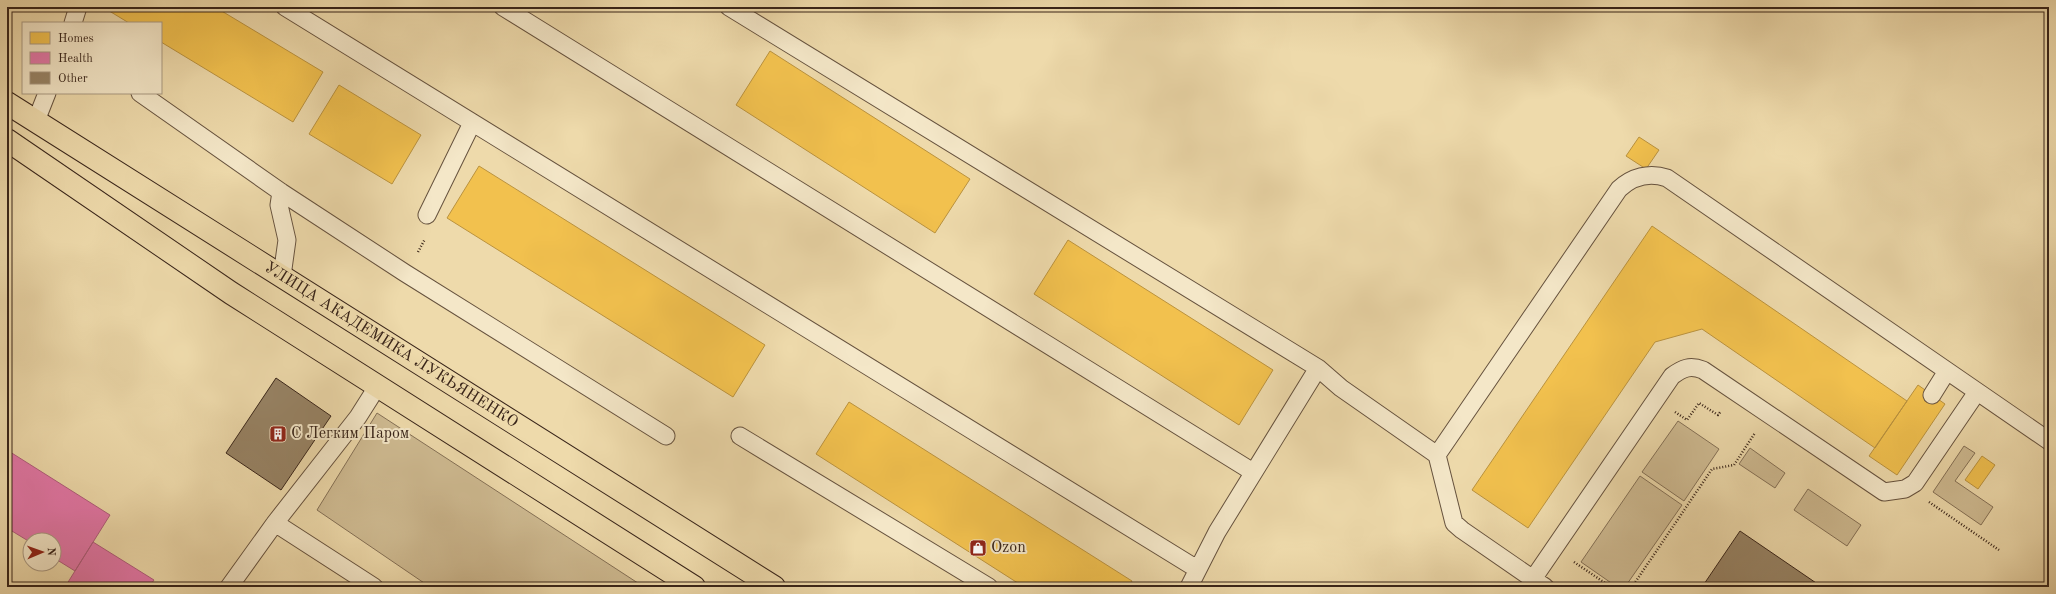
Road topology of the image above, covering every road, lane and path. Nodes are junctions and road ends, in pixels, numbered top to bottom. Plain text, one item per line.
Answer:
1 (78, 7) edge
2 (285, 7) edge
3 (503, 7) edge
4 (729, 7) edge
5 (73, 22) edge
6 (47, 94) edge
7 (141, 94) edge
8 (7, 102) edge
9 (36, 121) junction
10 (472, 123) junction
11 (7, 140) edge
12 (281, 192) junction
13 (427, 215) dead end
14 (282, 276) junction
15 (1318, 368) junction
16 (1947, 371) junction
17 (377, 387) junction
18 (1734, 391) junction
19 (1977, 392) junction
20 (1932, 394) dead end
21 (1672, 410) dead end
22 (1768, 414) junction
23 (666, 436) dead end
24 (740, 436) dead end
25 (2049, 441) edge
26 (1437, 455) junction
27 (1252, 472) junction
28 (1911, 487) junction
29 (275, 523) junction
30 (1999, 550) dead end
31 (1569, 558) dead end
32 (1197, 568) junction
33 (1539, 583) edge
34 (229, 587) edge
35 (374, 587) edge
36 (694, 587) edge
37 (774, 587) edge
38 (989, 587) edge
39 (1189, 587) edge
40 (1611, 587) edge
41 (1632, 587) edge

1 - 5 lane
2 - 10 lane
3 - 27 lane
4 - 15 lane
6 - 9 lane
7 - 12 lane
8 - 9 highway, УЛИЦА АКАДЕМИКА ЛУКЬЯНЕНКО
9 - 14 highway, УЛИЦА АКАДЕМИКА ЛУКЬЯНЕНКО
10 - 13 lane
10 - 32 lane
11 - 17 highway
12 - 14 lane
12 - 23 lane
14 - 37 highway, УЛИЦА АКАДЕМИКА ЛУКЬЯНЕНКО
15 - 26 lane
15 - 27 lane
16 - 19 lane
16 - 20 lane
16 - 26 lane
17 - 29 lane
17 - 36 highway
18 - 21 path
18 - 22 lane
18 - 33 lane
19 - 25 lane
19 - 28 lane
22 - 28 lane
22 - 41 path
24 - 38 lane
26 - 33 lane
27 - 32 lane
28 - 30 path
29 - 34 lane
29 - 35 lane
31 - 40 path
32 - 39 lane

